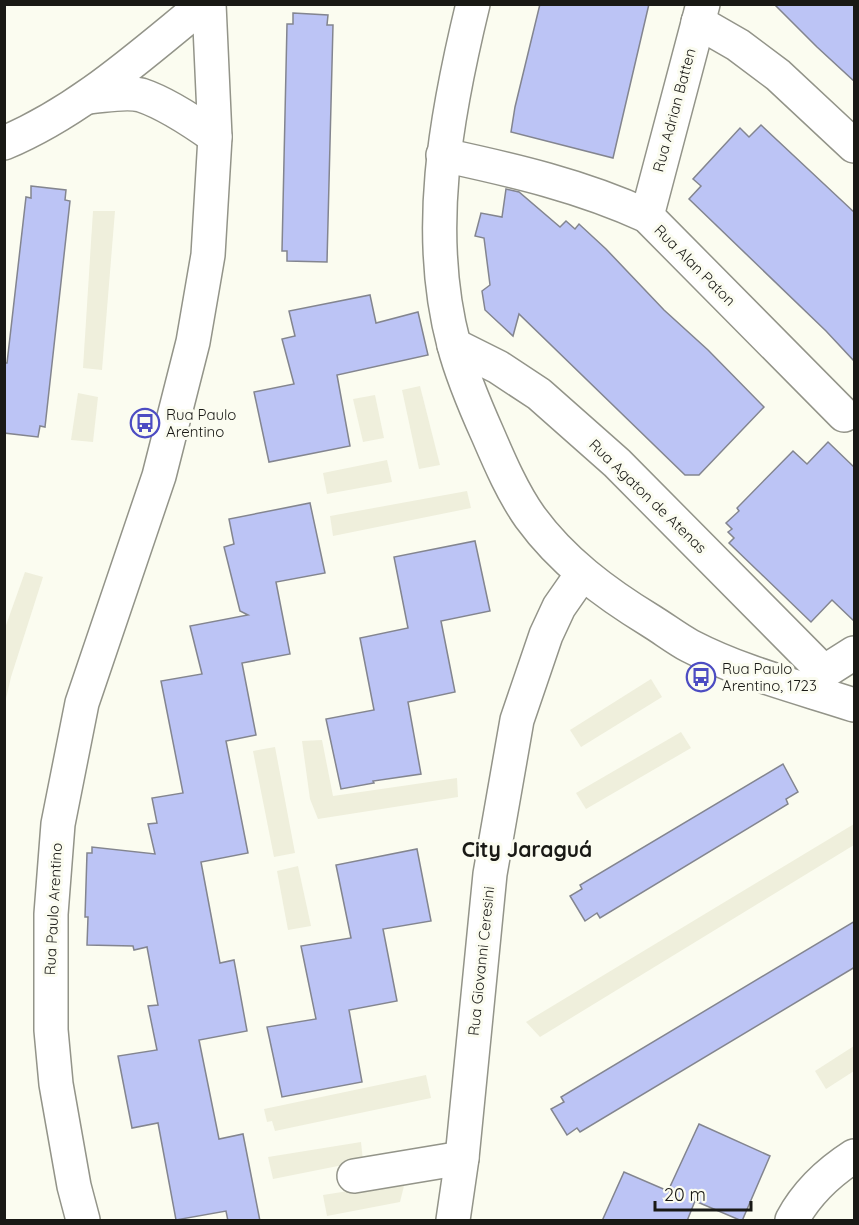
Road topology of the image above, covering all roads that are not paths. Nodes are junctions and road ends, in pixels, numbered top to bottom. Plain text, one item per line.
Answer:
1 (204, 4) edge
2 (209, 4) edge
3 (473, 4) edge
4 (700, 13) edge
5 (88, 97) junction
6 (215, 137) junction
7 (4, 143) edge
8 (855, 146) edge
9 (443, 154) junction
10 (647, 216) junction
11 (453, 345) junction
12 (844, 415) dead end
13 (582, 574) junction
14 (855, 653) edge
15 (819, 682) junction
16 (855, 705) edge
17 (855, 1156) edge
18 (462, 1158) junction
19 (354, 1176) dead end
20 (83, 1221) edge
21 (453, 1221) edge
22 (792, 1221) edge

1 - 5 street
2 - 6 street, Rua Paulo Arentino
3 - 9 street
4 - 8 street
4 - 10 street, Rua Adrian Batten
5 - 6 street
5 - 7 street
6 - 20 street, Rua Paulo Arentino
9 - 10 street, Rua Alan Paton
9 - 11 street
10 - 12 street, Rua Alan Paton
11 - 13 street
11 - 15 street, Rua Agaton de Atenas
13 - 15 street
13 - 18 street, Rua Giovanni Ceresini
14 - 15 street
15 - 16 street
17 - 22 street
18 - 19 street
18 - 21 street, Rua Giovanni Ceresini

